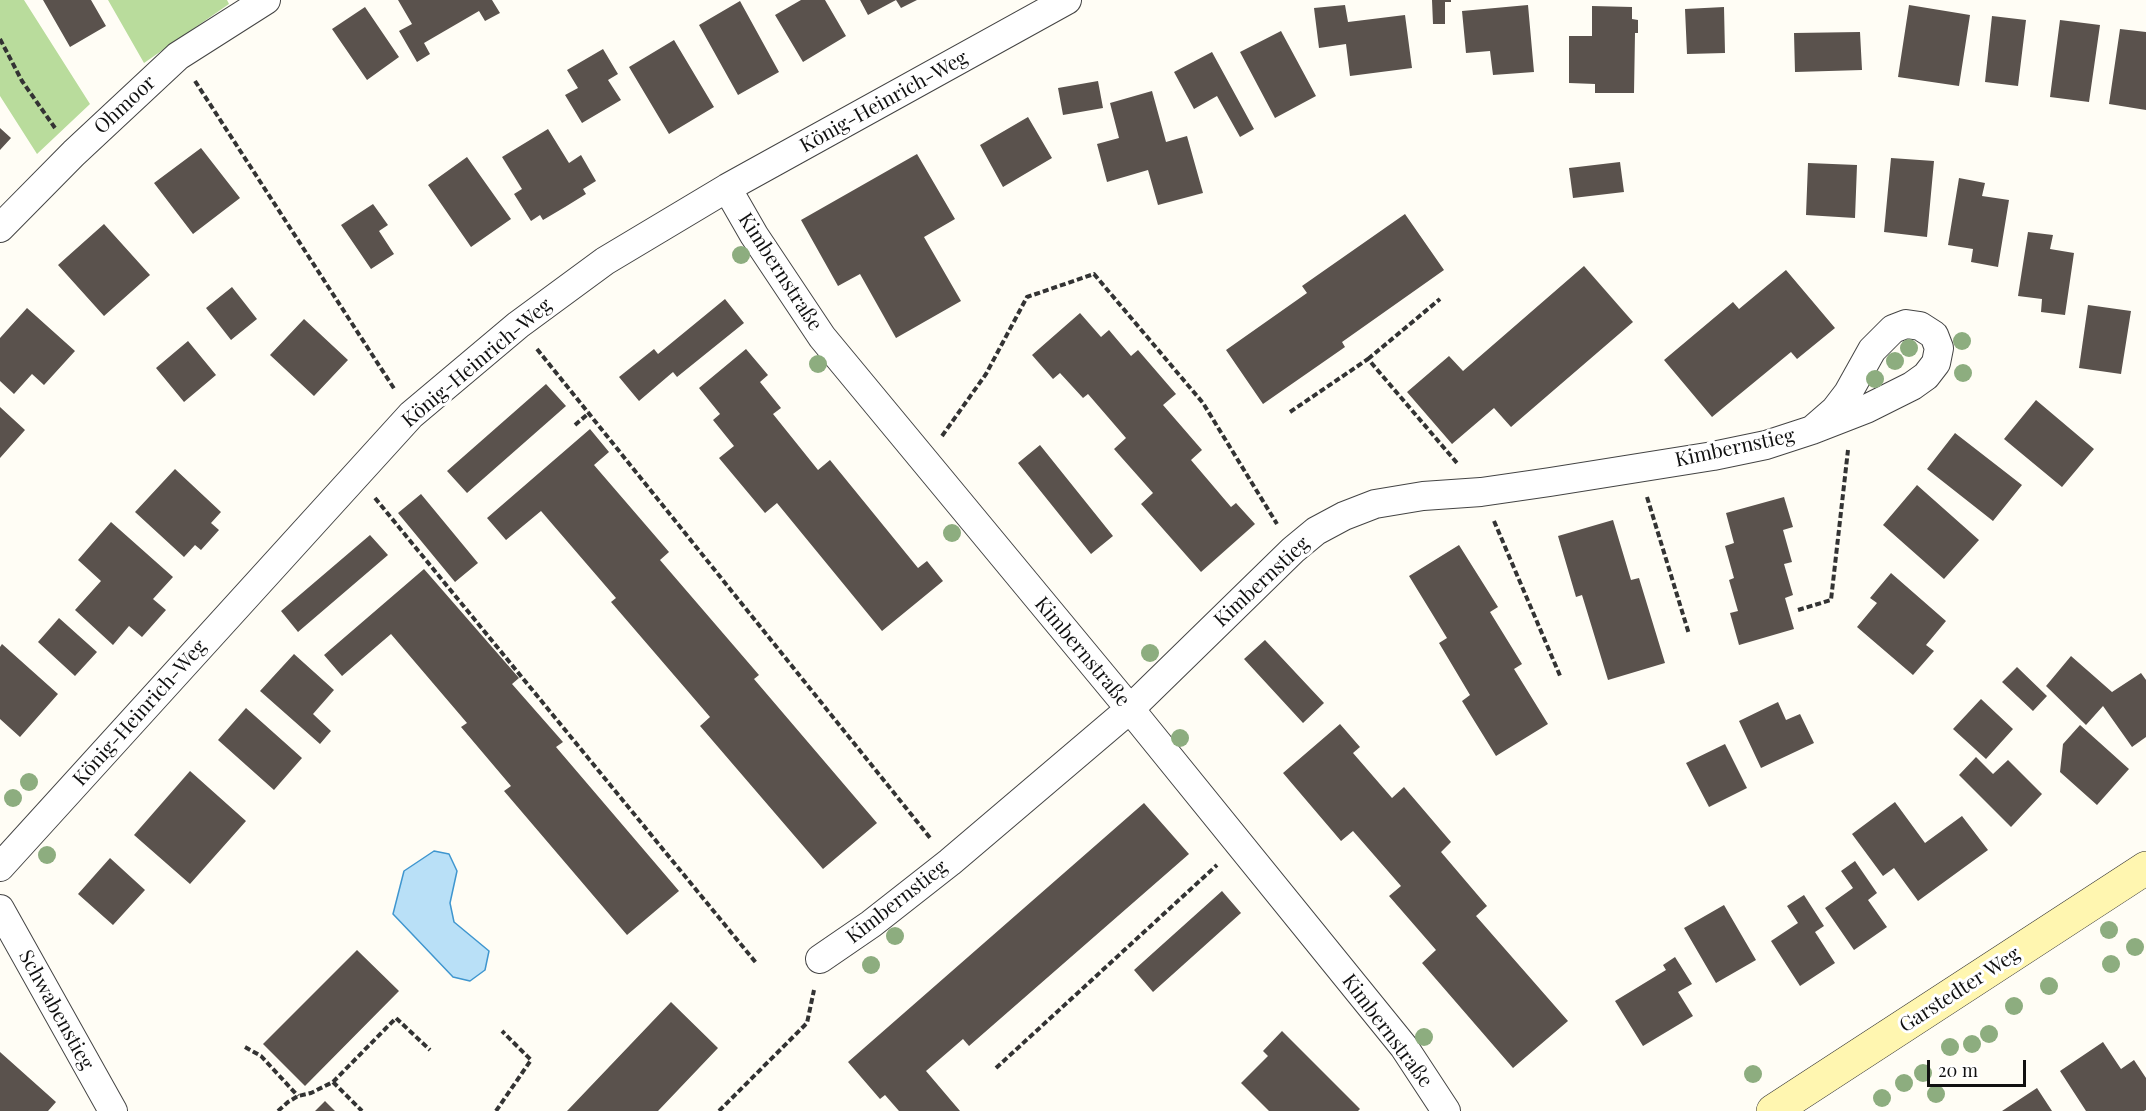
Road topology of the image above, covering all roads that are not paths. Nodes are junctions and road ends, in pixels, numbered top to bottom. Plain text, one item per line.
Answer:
1 (266, 0) edge
2 (1067, 0) edge
3 (727, 188) junction
4 (0, 228) edge
5 (1812, 430) junction
6 (1130, 710) junction
7 (0, 867) edge
8 (2146, 868) edge
9 (0, 909) edge
10 (820, 959) road end
11 (113, 1111) edge
12 (1446, 1111) edge
13 (1773, 1111) edge

1 - 4 street, Ohmoor
2 - 3 street, König-Heinrich-Weg
3 - 6 street, Kimbernstraße
3 - 7 street, König-Heinrich-Weg
5 - 5 street, Kimbernstieg
5 - 6 street, Kimbernstieg
6 - 10 street, Kimbernstieg
6 - 12 street, Kimbernstraße
8 - 13 main road, Garstedter Weg
9 - 11 street, Schwabenstieg

